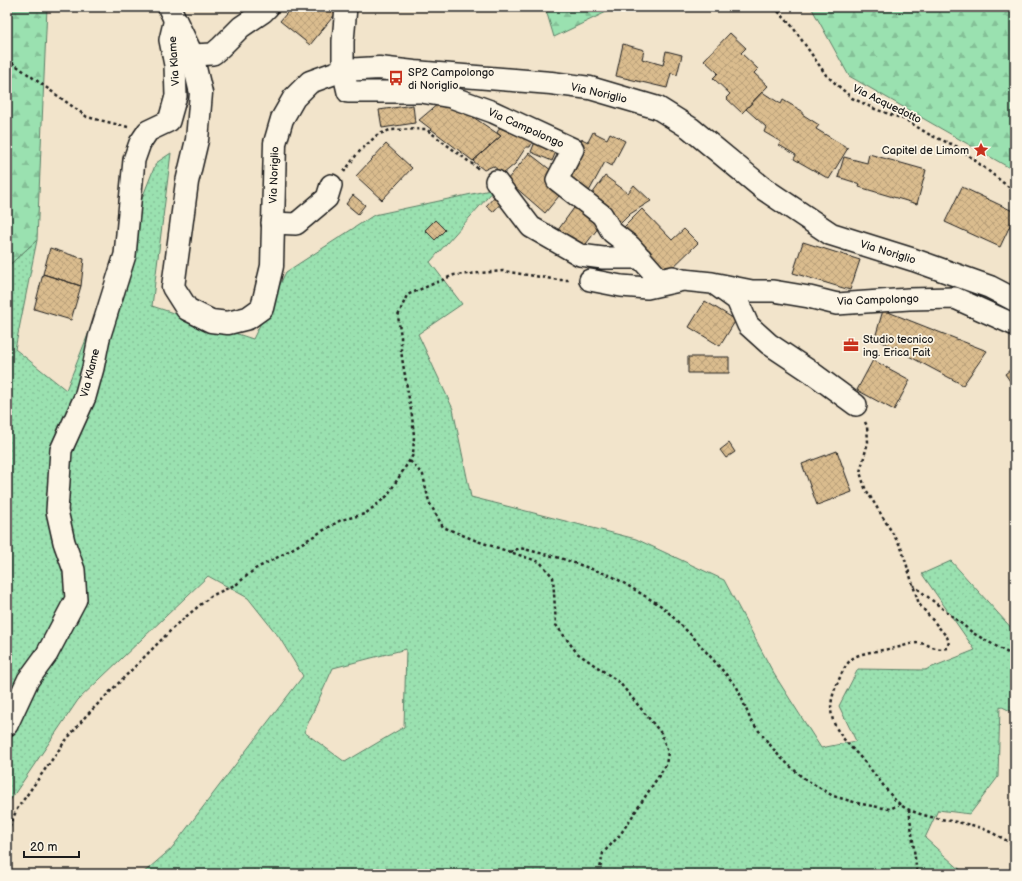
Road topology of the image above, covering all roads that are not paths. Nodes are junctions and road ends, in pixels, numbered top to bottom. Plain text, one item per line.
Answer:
1 (268, 7) edge
2 (346, 7) edge
3 (172, 13) edge
4 (192, 55) junction
5 (342, 70) junction
6 (496, 181) road end
7 (331, 185) road end
8 (272, 223) junction
9 (641, 258) junction
10 (590, 280) road end
11 (683, 280) junction
12 (712, 283) junction
13 (1015, 300) edge
14 (1015, 325) edge
15 (856, 405) road end
16 (7, 725) edge

1 - 4 street, Via Klame
2 - 5 street
3 - 4 main road, Via Noriglio
3 - 16 street, Via Klame
4 - 8 main road, Via Noriglio
5 - 8 main road, Via Noriglio
5 - 9 street, Via Campolongo
5 - 13 main road, Via Noriglio
6 - 9 street
7 - 8 street
9 - 11 street, Via Campolongo
10 - 11 street, Via Campolongo
11 - 12 street, Via Campolongo
12 - 14 street, Via Campolongo
12 - 15 street, Via Campolongo

